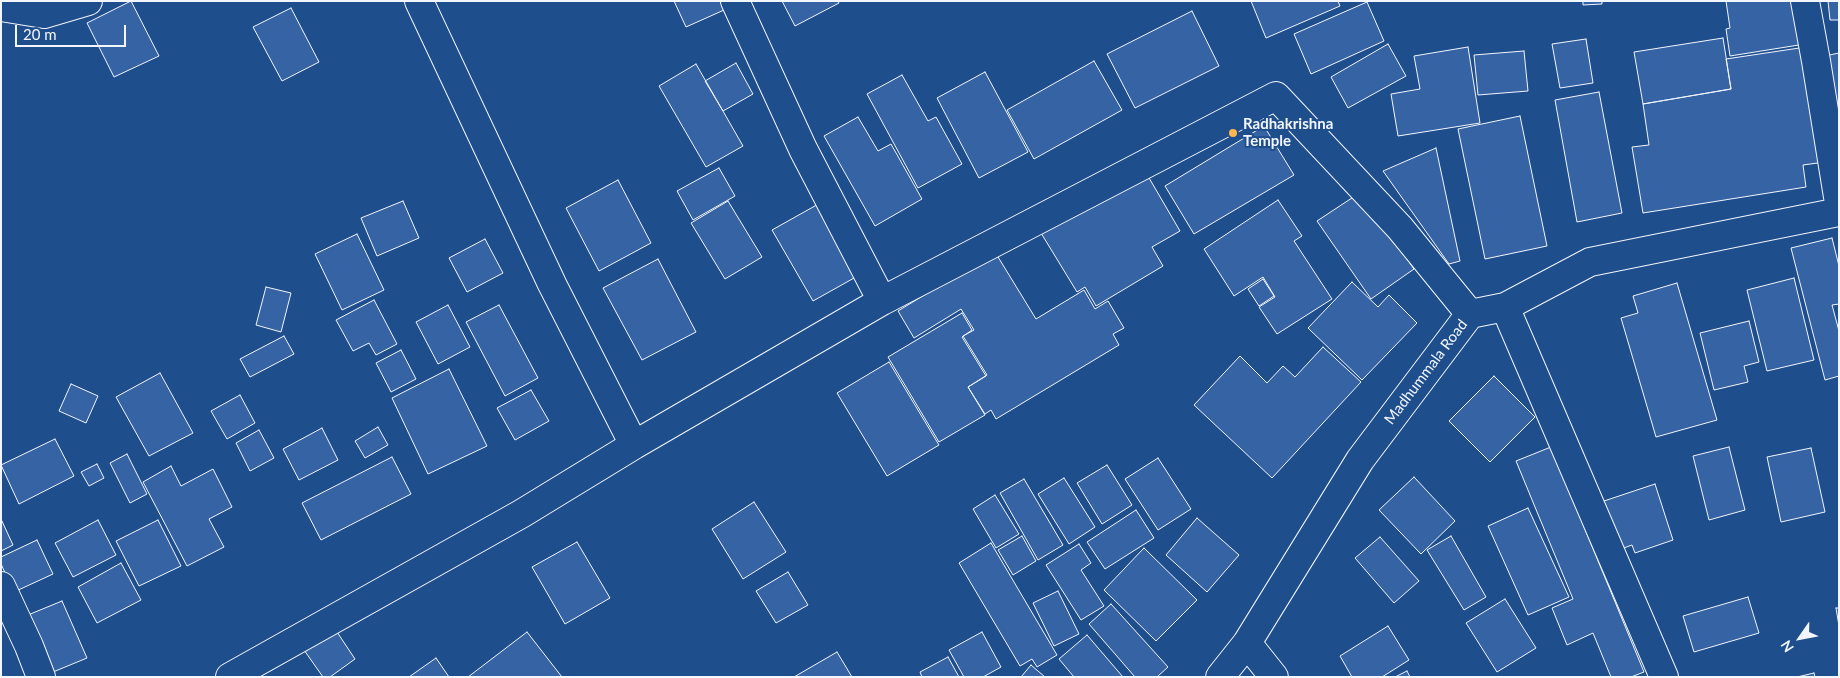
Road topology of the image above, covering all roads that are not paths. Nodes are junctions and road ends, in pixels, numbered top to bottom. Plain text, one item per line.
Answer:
1 (88, 1) edge
2 (419, 1) edge
3 (735, 1) edge
4 (1805, 1) edge
5 (1, 7) edge
6 (1839, 204) edge
7 (1839, 212) edge
8 (882, 301) junction
9 (1505, 307) junction
10 (1470, 314) junction
11 (634, 445) junction
12 (1, 586) edge
13 (1247, 643) junction
14 (41, 677) edge
15 (230, 677) edge
16 (1220, 677) edge
17 (1274, 677) edge
18 (1664, 677) edge

1 - 5 street
2 - 11 street
3 - 8 street
4 - 6 street
7 - 9 street, Madhummala Road
8 - 10 street
8 - 11 street
9 - 10 street, Madhummala Road
9 - 18 street
10 - 13 street, Madhummala Road
11 - 15 street
12 - 14 street
13 - 16 street, Madhummala Road
13 - 17 street

